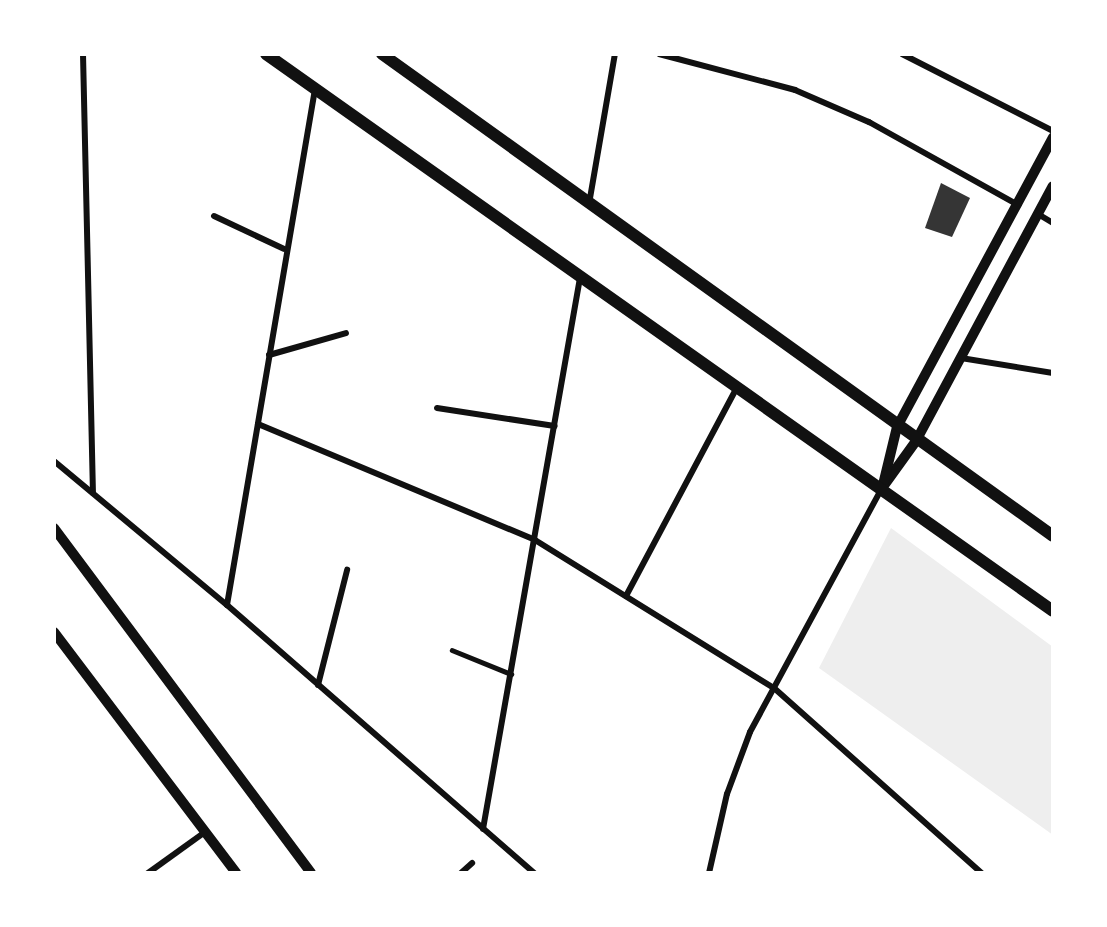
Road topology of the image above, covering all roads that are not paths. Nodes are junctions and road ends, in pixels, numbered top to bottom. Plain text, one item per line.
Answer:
1 (83, 54) edge
2 (266, 54) edge
3 (382, 54) edge
4 (615, 54) edge
5 (659, 54) edge
6 (904, 54) edge
7 (315, 89) junction
8 (1053, 131) edge
9 (1053, 137) edge
10 (1053, 186) edge
11 (589, 204) junction
12 (1019, 206) junction
13 (1038, 214) junction
14 (214, 216) dead end
15 (1053, 223) edge
16 (284, 249) junction
17 (580, 277) junction
18 (346, 333) dead end
19 (269, 355) junction
20 (961, 358) junction
21 (1053, 373) edge
22 (737, 387) junction
23 (437, 408) dead end
24 (258, 424) junction
25 (555, 426) junction
26 (897, 427) junction
27 (916, 441) junction
28 (54, 461) edge
29 (882, 489) junction
30 (93, 494) junction
31 (54, 528) edge
32 (1053, 536) edge
33 (536, 540) junction
34 (347, 570) dead end
35 (626, 596) junction
36 (227, 605) junction
37 (1053, 611) edge
38 (54, 632) edge
39 (452, 650) dead end
40 (511, 674) junction
41 (318, 685) junction
42 (774, 688) junction
43 (483, 829) junction
44 (205, 832) junction
45 (472, 863) dead end
46 (148, 873) edge
47 (236, 873) edge
48 (311, 873) edge
49 (461, 873) edge
50 (534, 873) edge
51 (709, 873) edge
52 (982, 873) edge

1 - 30 street
2 - 7 main road
3 - 11 main road
4 - 11 street
5 - 12 street
6 - 8 street
7 - 16 street
7 - 17 main road
9 - 12 street
10 - 13 street
11 - 26 main road
12 - 26 street
13 - 15 street
13 - 20 street
14 - 16 street
16 - 19 street
17 - 22 main road
17 - 25 street
18 - 19 street
19 - 24 street
20 - 21 street
20 - 27 street
22 - 29 main road
22 - 35 street
23 - 25 street
24 - 33 street
24 - 36 street
25 - 33 street
26 - 27 main road
26 - 29 street
27 - 29 street
27 - 32 main road
28 - 30 street
29 - 37 main road
29 - 42 street
30 - 36 street
31 - 48 street
33 - 35 street
33 - 40 street
34 - 41 street
35 - 42 street
36 - 41 street
38 - 44 street
39 - 40 lane
40 - 43 street
41 - 43 street
42 - 51 street
42 - 52 street
43 - 50 street
44 - 46 street
44 - 47 street
45 - 49 street

